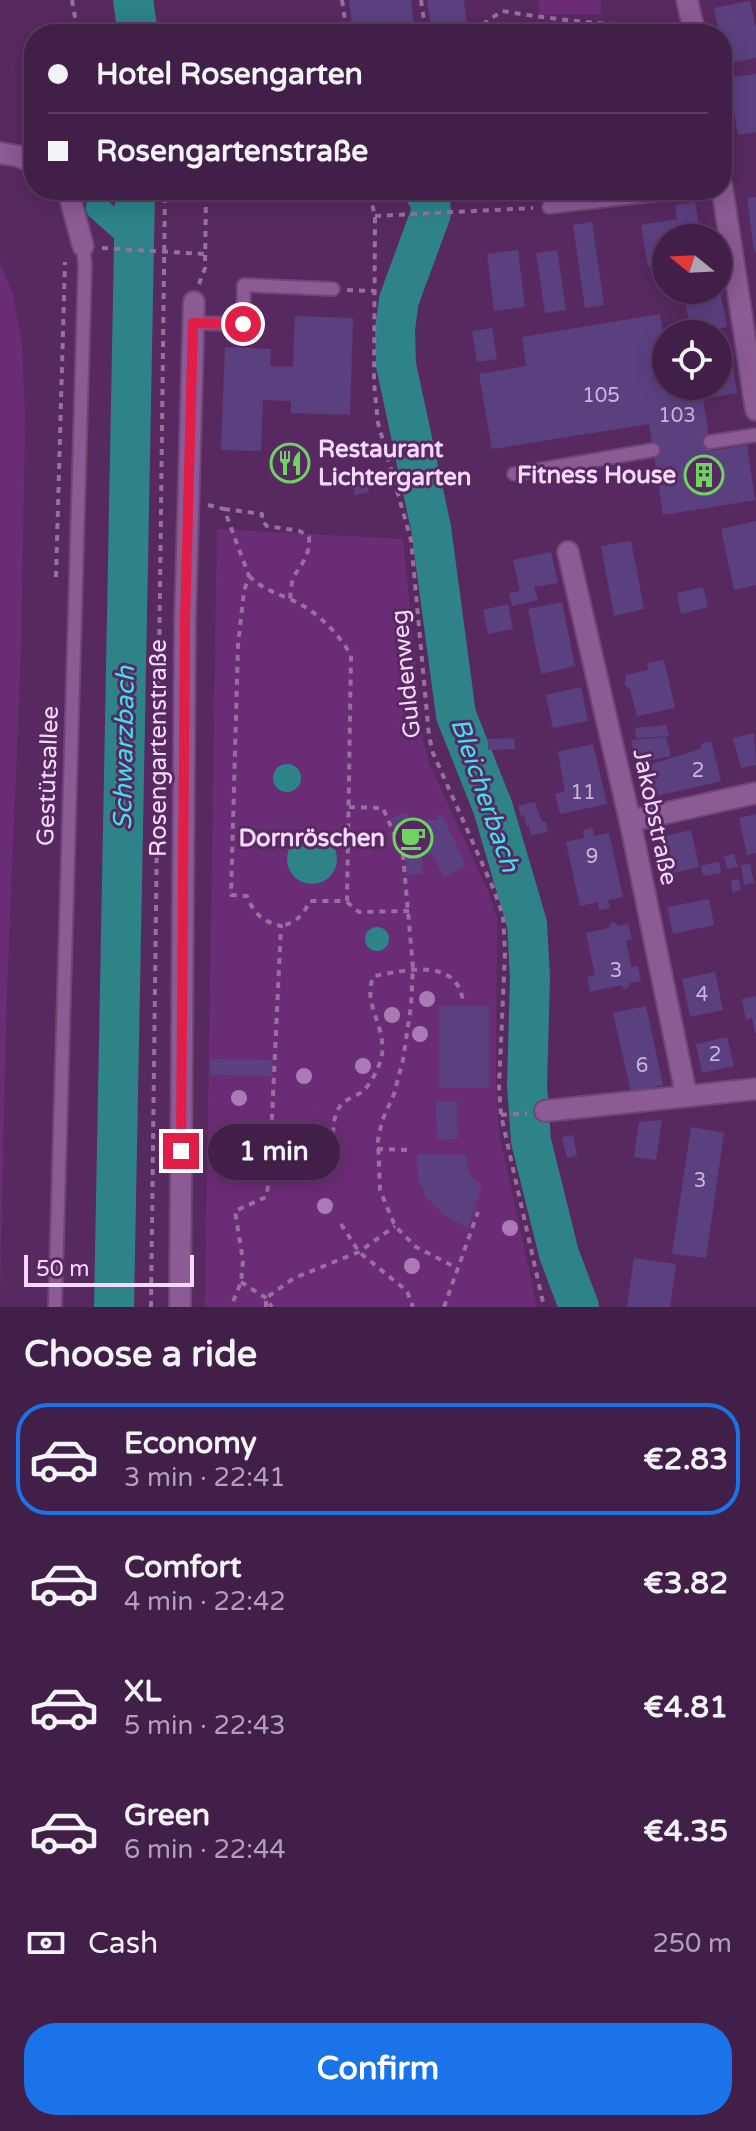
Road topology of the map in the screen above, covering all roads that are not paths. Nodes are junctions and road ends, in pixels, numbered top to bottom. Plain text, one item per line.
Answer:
1 (687, 0) edge
2 (693, 24) edge
3 (0, 153) edge
4 (24, 159) edge
5 (71, 200) edge
6 (609, 200) edge
7 (724, 200) edge
8 (549, 207) road end
9 (83, 246) joint
10 (333, 289) road end
11 (194, 302) road end
12 (193, 323) junction
13 (756, 410) edge
14 (756, 435) edge
15 (710, 442) dead end
16 (653, 450) dead end
17 (514, 474) dead end
18 (568, 552) dead end
19 (756, 793) edge
20 (630, 821) junction
21 (756, 1089) edge
22 (686, 1094) junction
23 (545, 1111) dead end
24 (55, 1307) edge
25 (180, 1307) edge

1 - 2 street
3 - 4 street
5 - 9 street
6 - 8 lane
7 - 13 street
9 - 24 lane, Gestütsallee
10 - 12 lane
11 - 12 street, Rosengartenstraße
12 - 25 street, Rosengartenstraße
14 - 15 lane
16 - 17 lane
18 - 20 street, Jakobstraße
19 - 20 street
20 - 22 street, Jakobstraße
21 - 22 street
22 - 23 street

